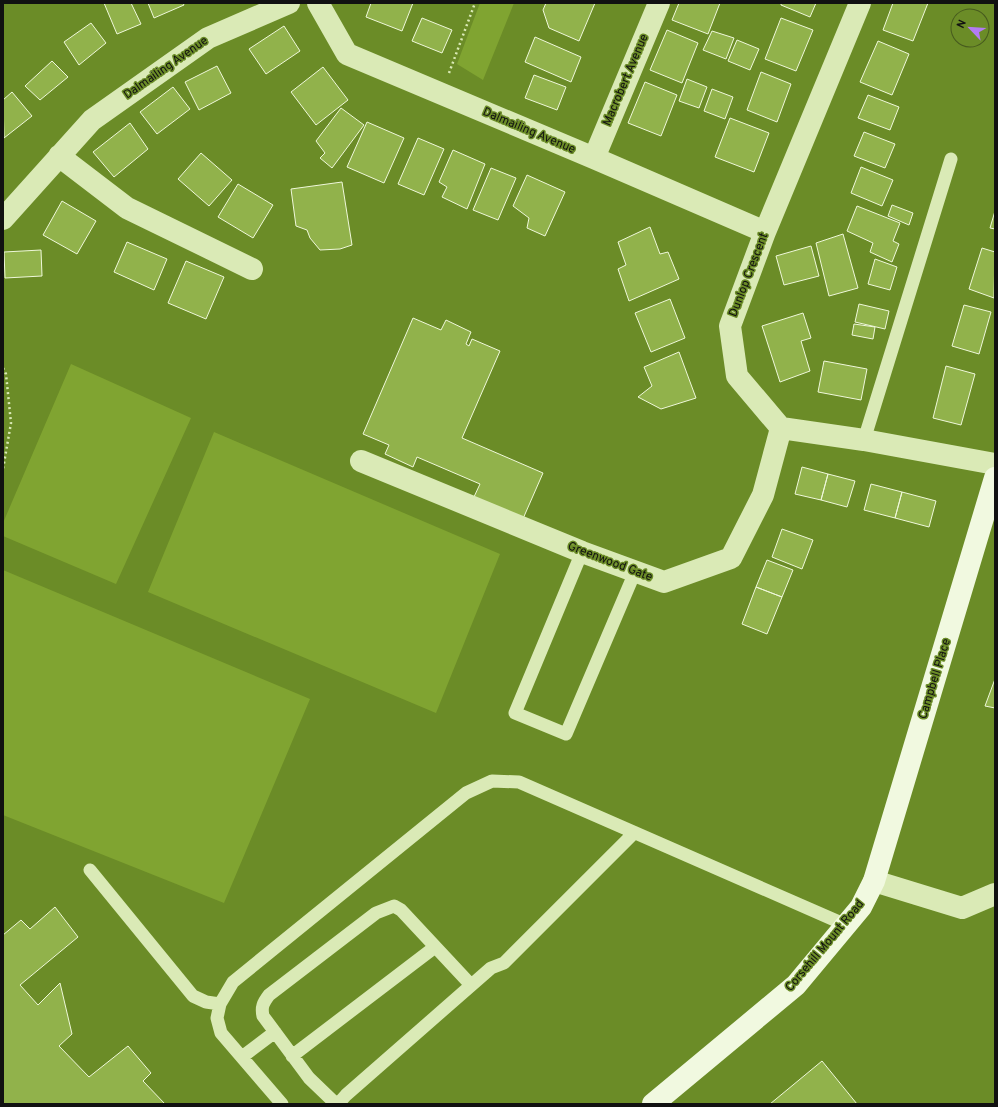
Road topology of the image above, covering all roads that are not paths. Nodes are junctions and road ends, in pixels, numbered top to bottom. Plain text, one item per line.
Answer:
1 (289, 3) edge
2 (318, 3) edge
3 (659, 3) edge
4 (860, 3) edge
5 (59, 156) junction
6 (594, 158) junction
7 (950, 159) dead end
8 (3, 219) edge
9 (765, 232) junction
10 (252, 268) dead end
11 (781, 428) junction
12 (864, 440) junction
13 (361, 461) dead end
14 (995, 464) edge
15 (995, 478) edge
16 (582, 552) junction
17 (635, 572) junction
18 (634, 833) junction
19 (90, 870) dead end
20 (874, 881) junction
21 (995, 894) edge
22 (846, 925) junction
23 (434, 946) junction
24 (471, 985) junction
25 (220, 1004) junction
26 (275, 1032) junction
27 (292, 1056) junction
28 (242, 1057) junction
29 (282, 1104) edge
30 (337, 1104) edge
31 (653, 1104) edge

1 - 5 street, Dalmailing Avenue
2 - 6 street, Dalmailing Avenue
3 - 6 street, Macrobert Avenue
4 - 9 street, Dunlop Crescent
5 - 8 street, Dalmailing Avenue
5 - 10 street
6 - 9 street, Dalmailing Avenue
7 - 12 lane
9 - 11 street, Dunlop Crescent
11 - 12 street
11 - 17 street, Greenwood Gate
12 - 14 street
13 - 16 street, Greenwood Gate
15 - 20 main road, Campbell Place
16 - 17 street, Greenwood Gate
16 - 17 lane
18 - 22 lane
18 - 24 lane
18 - 25 lane
19 - 25 lane
20 - 21 street
20 - 22 main road, Corsehill Mount Road
22 - 31 main road, Corsehill Mount Road
23 - 24 lane
23 - 26 lane
23 - 27 lane
24 - 30 lane
25 - 28 lane
26 - 27 lane
26 - 28 lane
27 - 30 lane
28 - 29 lane

